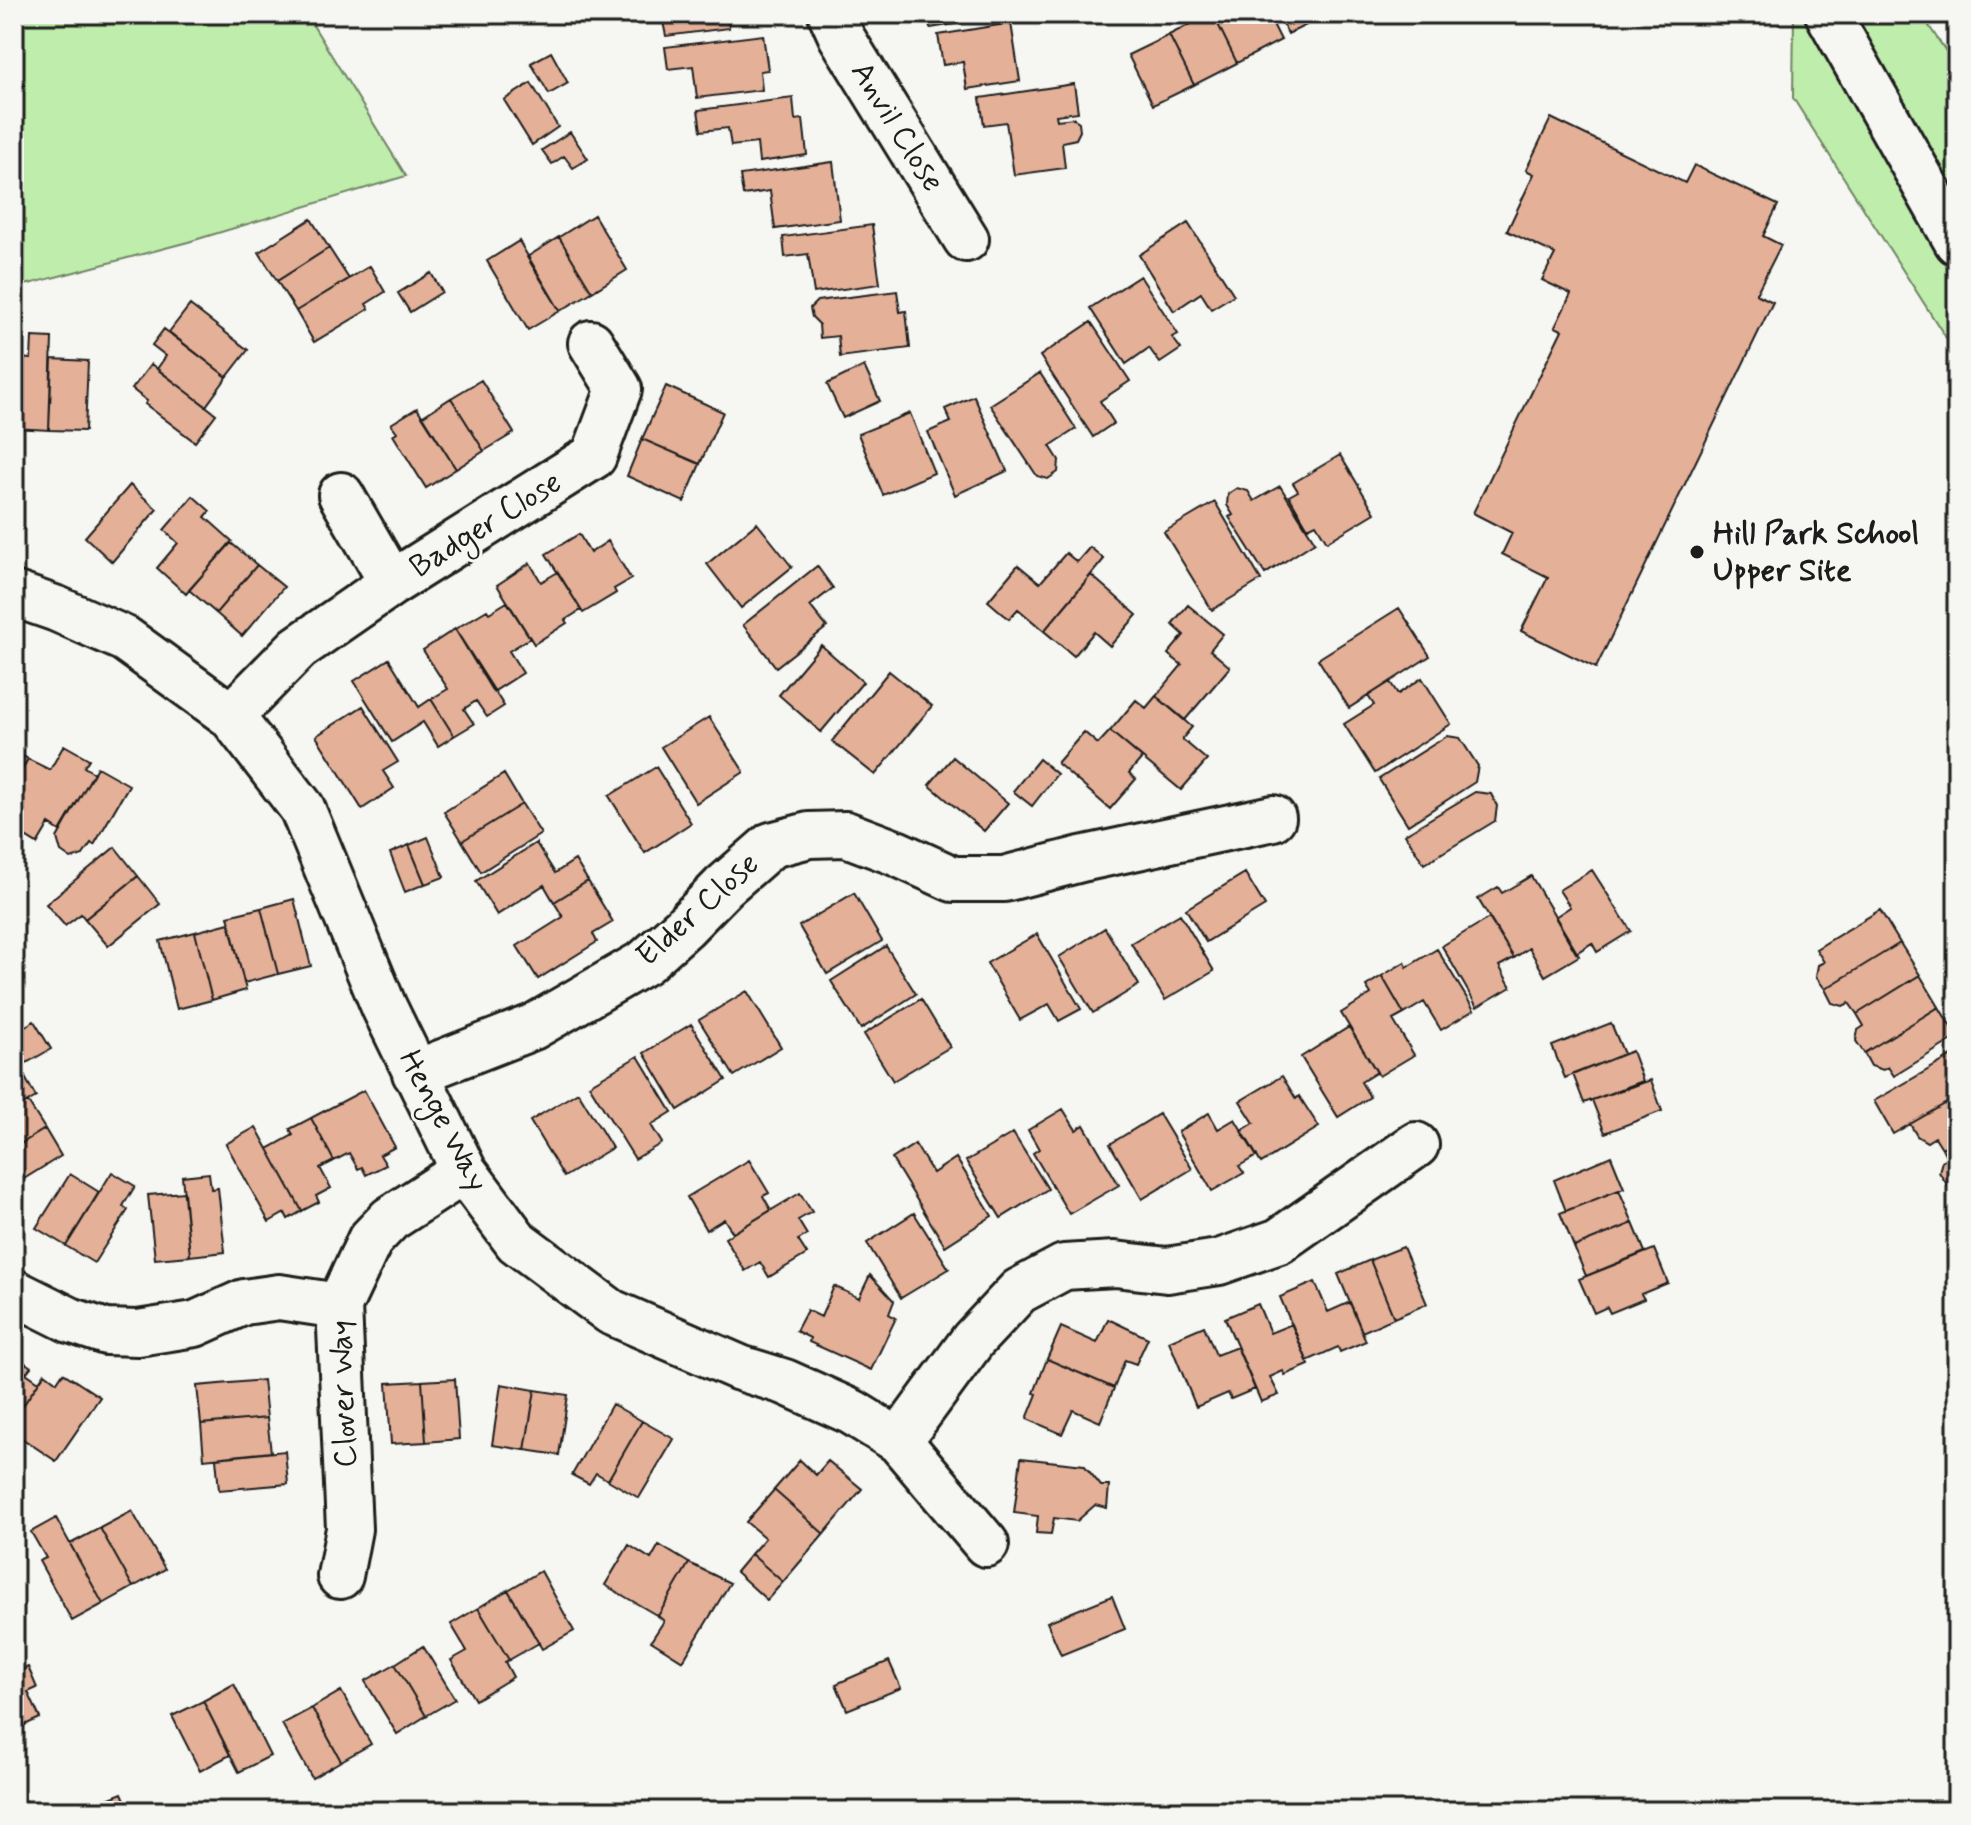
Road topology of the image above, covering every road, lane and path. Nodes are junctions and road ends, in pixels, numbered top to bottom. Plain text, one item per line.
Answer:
1 (831, 14) edge
2 (1828, 14) edge
3 (966, 239) dead end
4 (1957, 242) edge
5 (591, 343) dead end
6 (341, 495) dead end
7 (392, 583) junction
8 (14, 594) edge
9 (231, 716) junction
10 (1273, 818) dead end
11 (415, 1073) junction
12 (1416, 1145) dead end
13 (464, 1171) junction
14 (14, 1292) edge
15 (339, 1306) junction
16 (899, 1441) junction
17 (986, 1544) dead end
18 (340, 1576) dead end

1 - 3 street, Anvil Close
2 - 4 street
5 - 7 street, Badger Close
6 - 7 street, Badger Close
7 - 9 street, Badger Close
8 - 9 street, Henge Way
9 - 11 street, Henge Way
10 - 11 street, Elder Close
11 - 13 street, Henge Way
12 - 16 street
13 - 15 street, Clover Way
13 - 16 street, Henge Way
14 - 15 street
15 - 18 street, Clover Way
16 - 17 street, Henge Way

